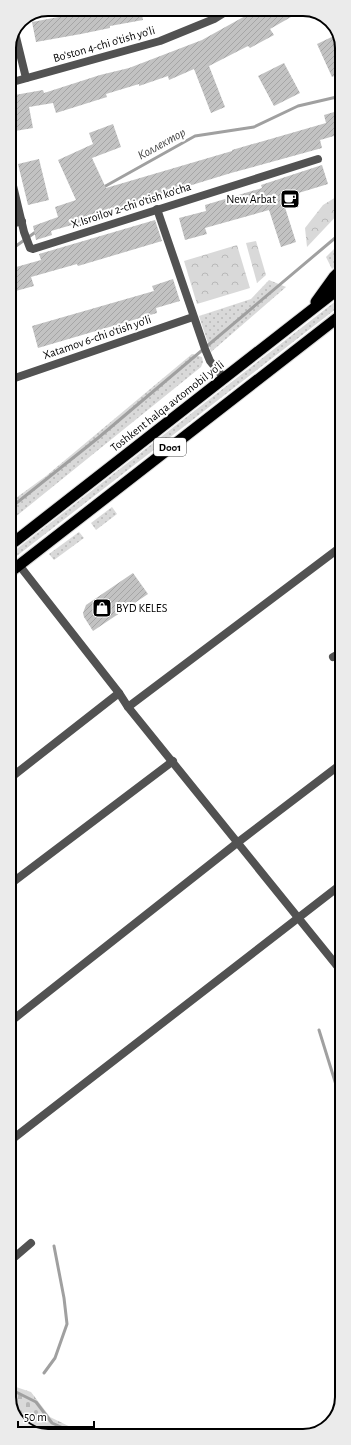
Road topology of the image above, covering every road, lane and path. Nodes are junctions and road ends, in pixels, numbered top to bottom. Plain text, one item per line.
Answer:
1 (219, 16) edge
2 (17, 42) edge
3 (26, 78) junction
4 (16, 80) edge
5 (318, 159) dead end
6 (16, 197) edge
7 (157, 209) junction
8 (22, 221) junction
9 (16, 223) edge
10 (335, 275) edge
11 (335, 292) edge
12 (309, 313) junction
13 (193, 317) junction
14 (335, 320) edge
15 (16, 378) edge
16 (224, 378) junction
17 (16, 541) edge
18 (335, 551) edge
19 (19, 565) junction
20 (16, 567) edge
21 (119, 693) junction
22 (128, 707) junction
23 (173, 761) junction
24 (335, 768) edge
25 (16, 774) edge
26 (237, 843) junction
27 (16, 880) edge
28 (335, 890) edge
29 (298, 919) junction
30 (335, 964) edge
31 (16, 1017) edge
32 (16, 1136) edge
33 (31, 1243) dead end
34 (16, 1256) edge

1 - 3 street, Bo'ston 4-chi o'tish yo'li
2 - 3 street
3 - 4 street, Bo'ston 4-chi o'tish yo'li
5 - 7 street, X.Isroilov 2-chi o'tish ko'cha
6 - 8 street, X.Isroilov 2-chi o'tish ko'cha
7 - 8 street, X.Isroilov 2-chi o'tish ko'cha
7 - 13 street
8 - 9 street
10 - 12 highway
11 - 12 highway, Toshkent halqa avtomobil yo'li / D001
12 - 16 highway, Toshkent halqa avtomobil yo'li / D001
13 - 15 street, Xatamov 6-chi o'tish yo'li
13 - 16 street
14 - 19 highway, D001
16 - 17 highway, Toshkent halqa avtomobil yo'li / D001
18 - 22 street
19 - 20 highway, D001
19 - 21 street
21 - 22 street
21 - 25 street
22 - 23 street
23 - 26 street
23 - 27 street
24 - 26 street
26 - 29 street
26 - 31 street
28 - 29 street
29 - 30 street
29 - 32 street
33 - 34 street

